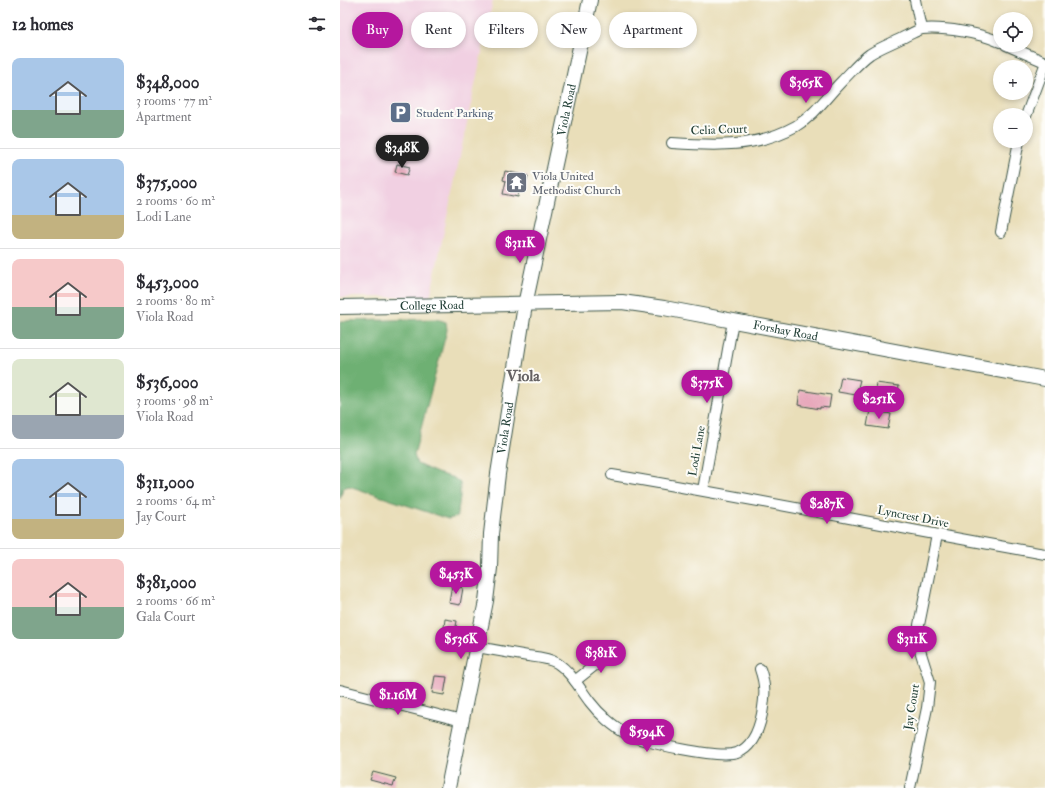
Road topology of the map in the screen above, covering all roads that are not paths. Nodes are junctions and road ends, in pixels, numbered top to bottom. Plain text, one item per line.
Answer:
1 (590, 0) edge
2 (915, 0) edge
3 (921, 29) junction
4 (993, 40) edge
5 (1022, 52) edge
6 (1045, 62) edge
7 (1045, 66) edge
8 (1029, 108) edge
9 (672, 143) dead end
10 (1018, 148) edge
11 (1001, 232) dead end
12 (525, 305) junction
13 (340, 307) edge
14 (733, 321) junction
15 (1045, 379) edge
16 (612, 475) dead end
17 (703, 490) junction
18 (937, 535) junction
19 (1045, 554) edge
20 (477, 646) junction
21 (614, 650) dead end
22 (760, 669) dead end
23 (575, 681) junction
24 (340, 690) edge
25 (462, 720) junction
26 (448, 788) edge
27 (910, 788) edge

1 - 12 street, Viola Road
2 - 3 street
3 - 4 street
3 - 9 street, Celia Court
5 - 6 street
7 - 8 street
10 - 11 street
12 - 13 street, College Road
12 - 14 street, Forshay Road
12 - 20 street, Viola Road
14 - 15 street, Forshay Road
14 - 17 street, Lodi Lane
16 - 17 street, Lyncrest Drive
17 - 18 street, Lyncrest Drive
18 - 19 street, Lyncrest Drive
18 - 27 street, Jay Court
20 - 23 street
20 - 25 street, Viola Road
21 - 23 street
22 - 23 street
24 - 25 street
25 - 26 street, Viola Road

